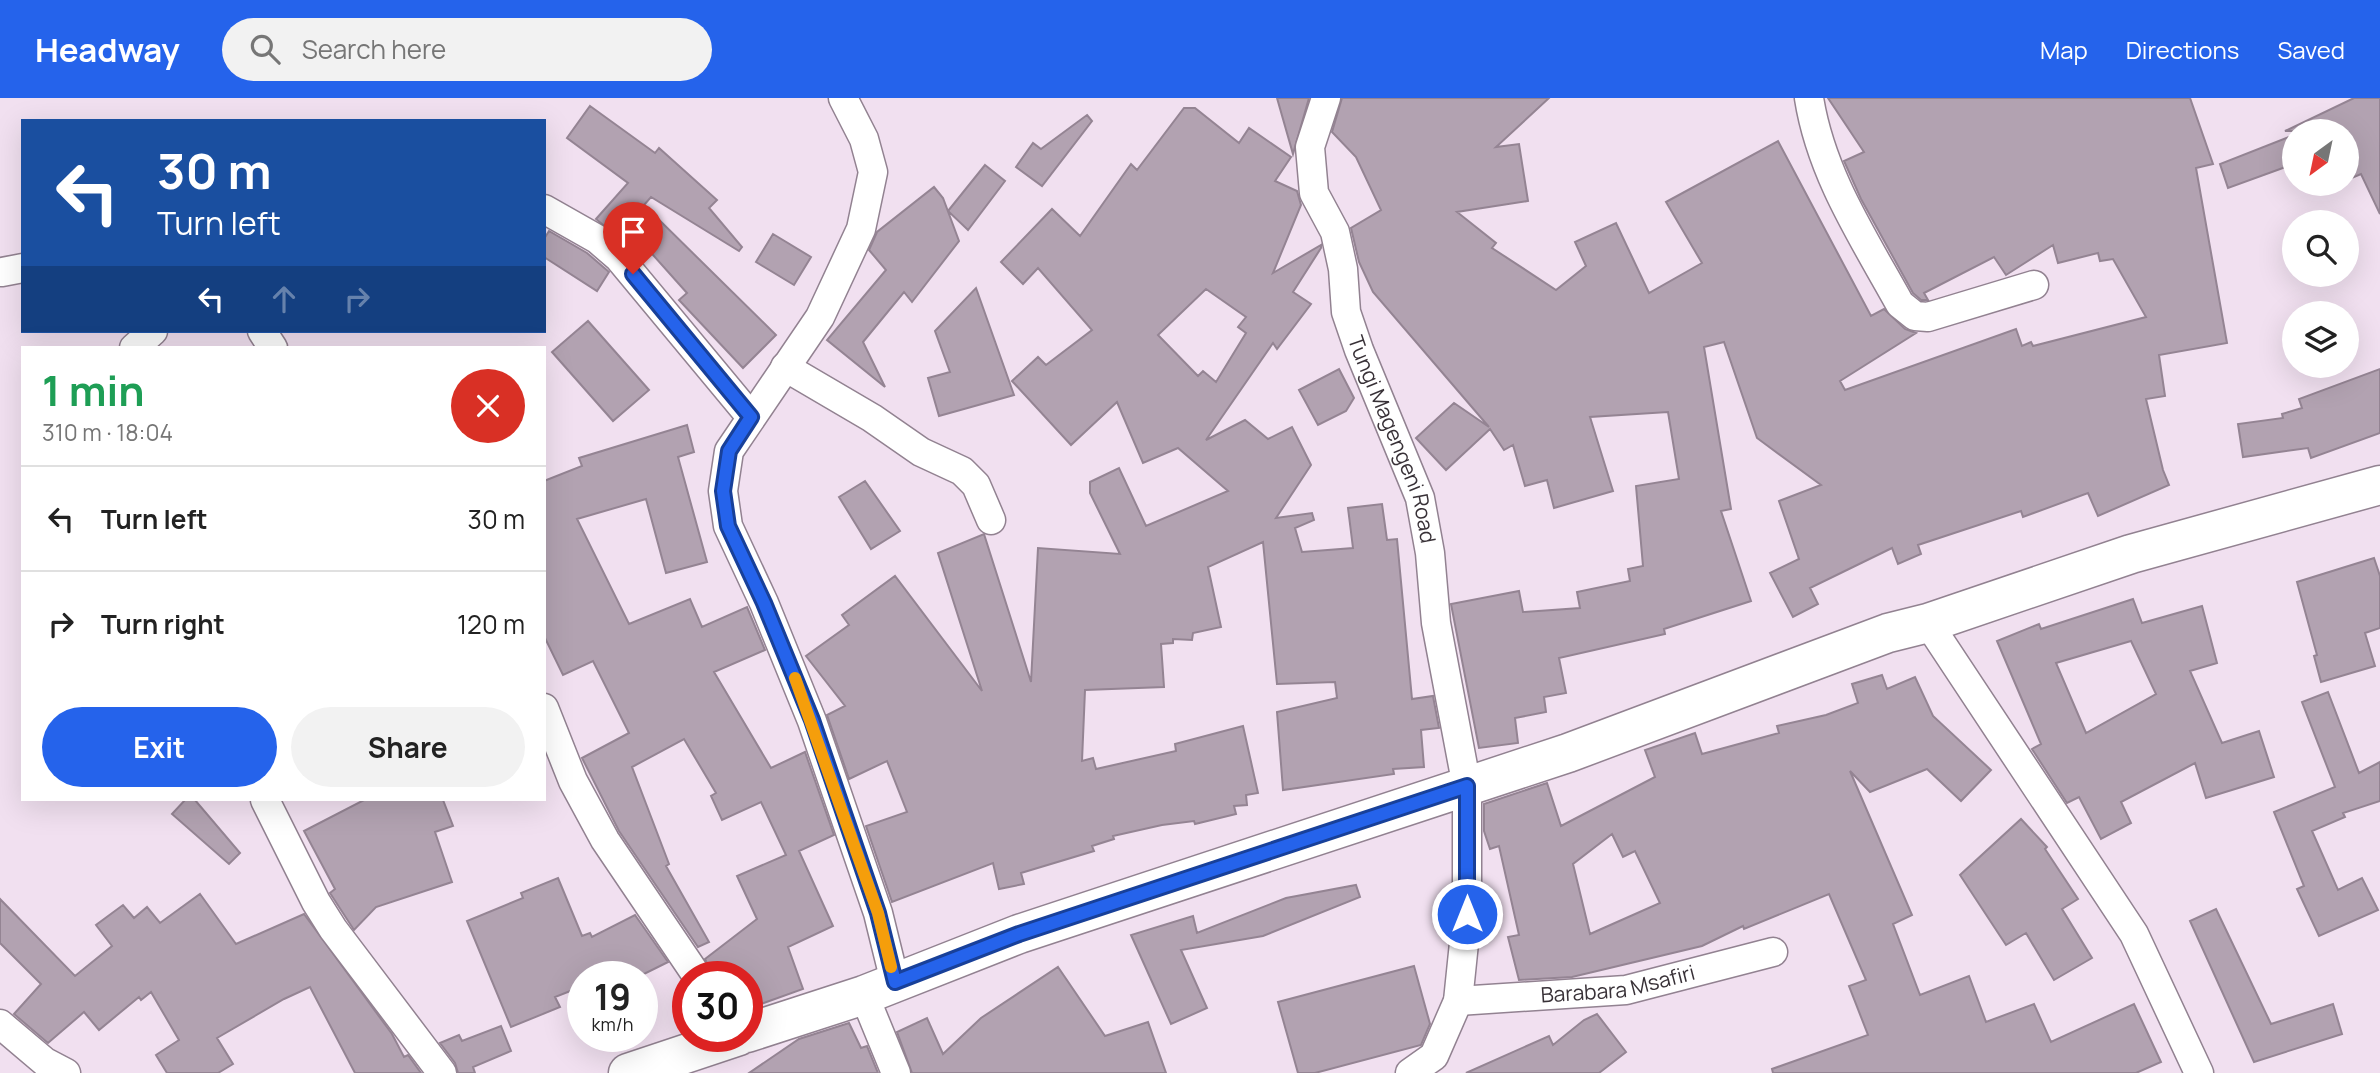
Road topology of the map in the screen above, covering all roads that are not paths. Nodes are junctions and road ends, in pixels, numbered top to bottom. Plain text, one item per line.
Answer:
1 (843, 98) edge
2 (1326, 98) edge
3 (1809, 98) edge
4 (546, 210) edge
5 (2034, 285) dead end
6 (151, 333) edge
7 (136, 346) edge
8 (785, 367) junction
9 (751, 417) junction
10 (2380, 485) edge
11 (990, 520) dead end
12 (1928, 623) junction
13 (546, 713) edge
14 (1467, 786) junction
15 (266, 801) edge
16 (1773, 952) dead end
17 (687, 961) edge
18 (879, 988) junction
19 (1458, 1001) junction
20 (0, 1024) edge
21 (763, 1028) edge
22 (690, 1052) edge
23 (65, 1073) edge
24 (443, 1073) edge
25 (628, 1073) edge
26 (896, 1073) edge
27 (1410, 1073) edge
28 (2199, 1073) edge

1 - 8 street
2 - 14 street, Tungi Magengeni Road
3 - 5 street
4 - 9 street
6 - 7 street
8 - 9 street
8 - 11 street
9 - 18 street
10 - 12 street
12 - 14 street
12 - 28 street
13 - 17 street
14 - 18 street
14 - 19 street, Tungi Magengeni Road
15 - 24 street
16 - 19 street, Barabara Msafiri
18 - 21 street
18 - 26 street
19 - 27 street, Tungi Magengeni Road
20 - 23 street
22 - 25 street

